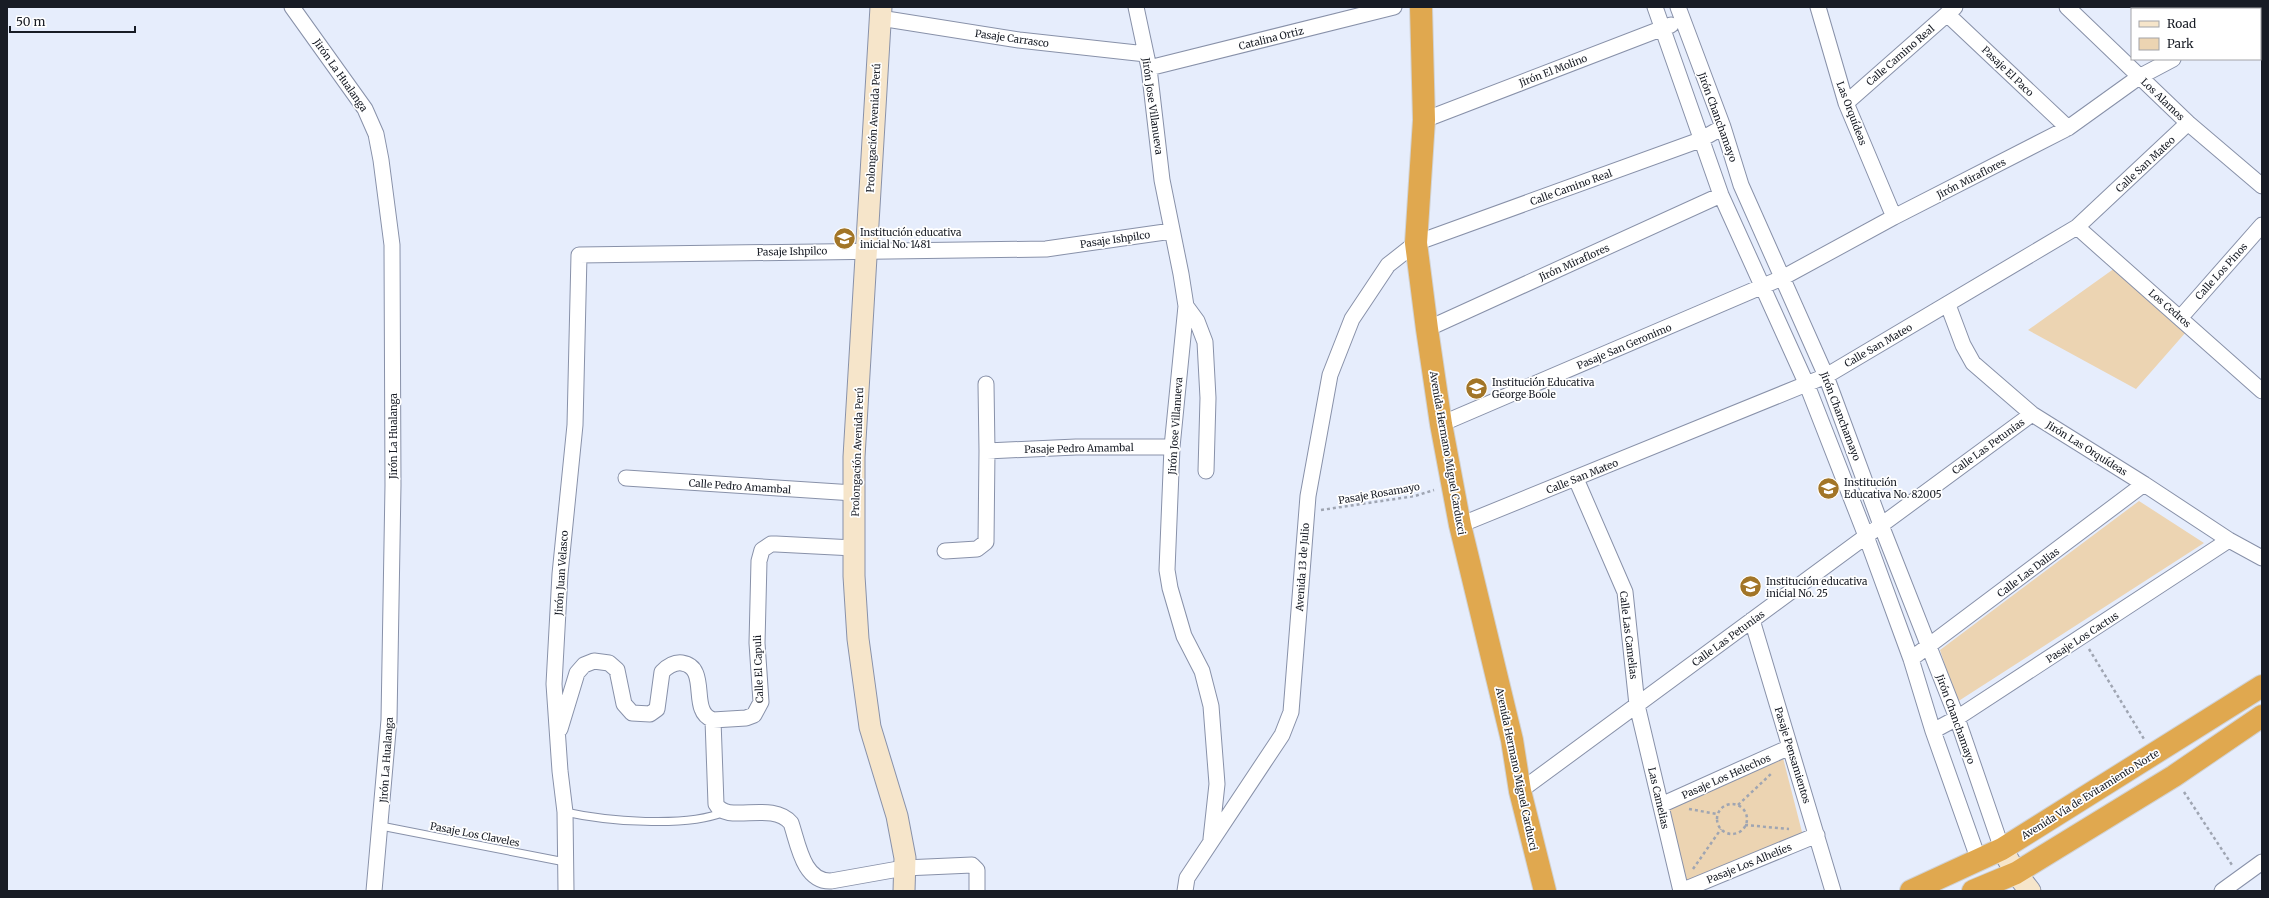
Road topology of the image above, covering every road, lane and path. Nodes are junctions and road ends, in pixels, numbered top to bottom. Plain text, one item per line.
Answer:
1 (292, 7) edge
2 (1136, 7) edge
3 (1394, 7) edge
4 (1422, 7) edge
5 (1655, 7) edge
6 (1818, 7) edge
7 (2067, 7) edge
8 (1951, 10) edge
9 (880, 12) edge
10 (1681, 14) edge
11 (1663, 28) junction
12 (1146, 54) junction
13 (2171, 60) edge
14 (1149, 68) junction
15 (2140, 77) junction
16 (1846, 103) junction
17 (1424, 120) junction
18 (2188, 123) junction
19 (1723, 127) junction
20 (2068, 128) junction
21 (1700, 140) junction
22 (2262, 186) edge
23 (1721, 195) junction
24 (1894, 217) junction
25 (2262, 226) edge
26 (2078, 227) junction
27 (1172, 231) junction
28 (1416, 243) junction
29 (867, 250) junction
30 (579, 255) joint
31 (1782, 278) junction
32 (1762, 287) junction
33 (1948, 304) junction
34 (1186, 306) junction
35 (2181, 317) junction
36 (1427, 329) junction
37 (1826, 376) junction
38 (986, 384) dead end
39 (1807, 385) junction
40 (2262, 391) edge
41 (2032, 414) junction
42 (1441, 424) junction
43 (1172, 447) junction
44 (987, 451) junction
45 (1206, 471) dead end
46 (626, 478) dead end
47 (1576, 479) junction
48 (1452, 484) junction
49 (2144, 484) junction
50 (854, 493) junction
51 (1306, 511) junction
52 (1460, 525) junction
53 (1881, 525) junction
54 (1866, 536) junction
55 (2229, 540) junction
56 (854, 548) junction
57 (944, 550) dead end
58 (2262, 558) edge
59 (1752, 620) junction
60 (1930, 646) junction
61 (1911, 660) junction
62 (2262, 686) edge
63 (1637, 705) junction
64 (2262, 716) edge
65 (1957, 718) junction
66 (713, 720) junction
67 (1933, 731) junction
68 (559, 734) junction
69 (1792, 750) junction
70 (1520, 791) junction
71 (1661, 805) junction
72 (1738, 805) junction
73 (724, 811) junction
74 (565, 812) junction
75 (381, 826) junction
76 (1745, 826) junction
77 (1721, 829) junction
78 (1816, 833) junction
79 (1211, 842) junction
80 (2002, 849) junction
81 (1978, 858) junction
82 (566, 862) junction
83 (2262, 862) edge
84 (904, 868) junction
85 (2016, 873) junction
86 (1986, 888) edge
87 (1681, 889) edge
88 (374, 891) edge
89 (566, 891) edge
90 (904, 891) edge
91 (977, 891) edge
92 (1185, 891) edge
93 (1545, 891) edge
94 (1833, 891) edge
95 (1911, 891) edge
96 (2030, 891) edge
97 (2222, 891) edge

1 - 75 street, Jirón La Hualanga
2 - 12 street, Jirón Jose Villanueva
3 - 14 street, Catalina Ortiz
4 - 17 highway, Avenida Hermano Miguel Carducci
5 - 11 street, Jirón Chanchamayo
6 - 16 street, Las Orquídeas
7 - 15 street, Los Alamos
8 - 16 street, Calle Camino Real
8 - 20 street, Pasaje El Paco
9 - 12 street, Pasaje Carrasco
9 - 29 street, Prolongación Avenida Perú
10 - 11 street, Jirón El Molino
10 - 19 street, Jirón Chanchamayo
11 - 17 street, Jirón El Molino
11 - 21 street, Jirón Chanchamayo
12 - 14 street, Jirón Jose Villanueva
13 - 15 street, Jirón Miraflores
14 - 27 street, Jirón Jose Villanueva
15 - 18 street, Los Alamos
15 - 20 street, Jirón Miraflores
16 - 24 street, Las Orquídeas
17 - 28 highway, Avenida Hermano Miguel Carducci
18 - 22 street, Los Alamos
18 - 26 street, Calle San Mateo
19 - 21 street, Calle Camino Real
19 - 31 street, Jirón Chanchamayo
20 - 24 street, Jirón Miraflores
21 - 23 street, Jirón Chanchamayo
21 - 28 street, Calle Camino Real
23 - 32 street, Jirón Chanchamayo
23 - 36 street, Jirón Miraflores
24 - 31 street, Jirón Miraflores
25 - 35 street, Calle Los Pinos
26 - 33 street, Calle San Mateo
26 - 35 street, Los Cedros
27 - 29 street, Pasaje Ishpilco
27 - 34 street, Jirón Jose Villanueva
28 - 36 highway, Avenida Hermano Miguel Carducci
28 - 51 street, Avenida 13 de Julio
29 - 30 street, Pasaje Ishpilco
29 - 50 street, Prolongación Avenida Perú
30 - 68 street, Jirón Juan Velasco
31 - 32 street, Jirón Miraflores
31 - 37 street, Jirón Chanchamayo
32 - 39 street, Jirón Chanchamayo
32 - 42 street, Pasaje San Geronimo
33 - 37 street, Calle San Mateo
33 - 41 street, Jirón Las Orquídeas
34 - 43 street, Jirón Jose Villanueva
34 - 45 street
35 - 40 street, Los Cedros
36 - 42 highway, Avenida Hermano Miguel Carducci
37 - 39 street, Calle San Mateo
37 - 53 street, Jirón Chanchamayo
38 - 44 street
39 - 47 street, Calle San Mateo
39 - 54 street, Jirón Chanchamayo
41 - 49 street, Jirón Las Orquídeas
41 - 53 street, Calle Las Petunias
42 - 48 highway, Avenida Hermano Miguel Carducci
43 - 44 street, Pasaje Pedro Amambal
43 - 79 street, Jirón Jose Villanueva
44 - 57 street
46 - 50 street, Calle Pedro Amambal
47 - 52 street, Calle San Mateo
47 - 63 street, Calle Las Camelias
48 - 51 path, Pasaje Rosamayo
48 - 52 highway, Avenida Hermano Miguel Carducci
49 - 55 street, Jirón Las Orquídeas
49 - 60 street, Calle Las Dalias
50 - 56 street, Prolongación Avenida Perú
51 - 79 street, Avenida 13 de Julio
52 - 70 highway, Avenida Hermano Miguel Carducci
53 - 54 street, Calle Las Petunias
53 - 60 street, Jirón Chanchamayo
54 - 59 street, Calle Las Petunias
54 - 61 street, Jirón Chanchamayo
55 - 58 street, Jirón Las Orquídeas
55 - 65 street, Pasaje Los Cactus
56 - 66 street, Calle El Capuli
56 - 84 street, Prolongación Avenida Perú
59 - 63 street, Calle Las Petunias
59 - 69 street, Pasaje Pensamientos
60 - 61 street, Calle Las Dalias
60 - 65 street, Jirón Chanchamayo
61 - 67 street, Jirón Chanchamayo
62 - 80 highway, Avenida Vía de Evitamiento Norte
63 - 70 street, Calle Las Petunias
63 - 71 street, Las Camelias
64 - 85 highway
65 - 67 street, Pasaje Los Cactus
65 - 80 street, Jirón Chanchamayo
66 - 68 street
66 - 73 street
67 - 81 street, Jirón Chanchamayo
68 - 74 street, Jirón Juan Velasco
69 - 71 street, Pasaje Los Helechos
69 - 72 path
69 - 78 street, Pasaje Pensamientos
70 - 93 highway, Avenida Hermano Miguel Carducci
71 - 87 street, Las Camelias
72 - 76 path
72 - 77 path
73 - 74 lane
73 - 84 street
74 - 82 street, Jirón Juan Velasco
75 - 82 lane, Pasaje Los Claveles
75 - 88 street, Jirón La Hualanga
76 - 77 path
76 - 78 path
77 - 87 path
78 - 87 street, Pasaje Los Alhelíes
78 - 94 street, Pasaje Pensamientos
79 - 92 street, Avenida 13 de Julio
80 - 81 highway, Avenida Vía de Evitamiento Norte
80 - 85 street, Jirón Chanchamayo
81 - 86 street, Jirón Chanchamayo
81 - 95 highway, Avenida Vía de Evitamiento Norte
82 - 89 street, Jirón Juan Velasco
83 - 97 street
84 - 90 street, Prolongación Avenida Perú
84 - 91 street
85 - 86 highway
85 - 96 street, Jirón Chanchamayo

